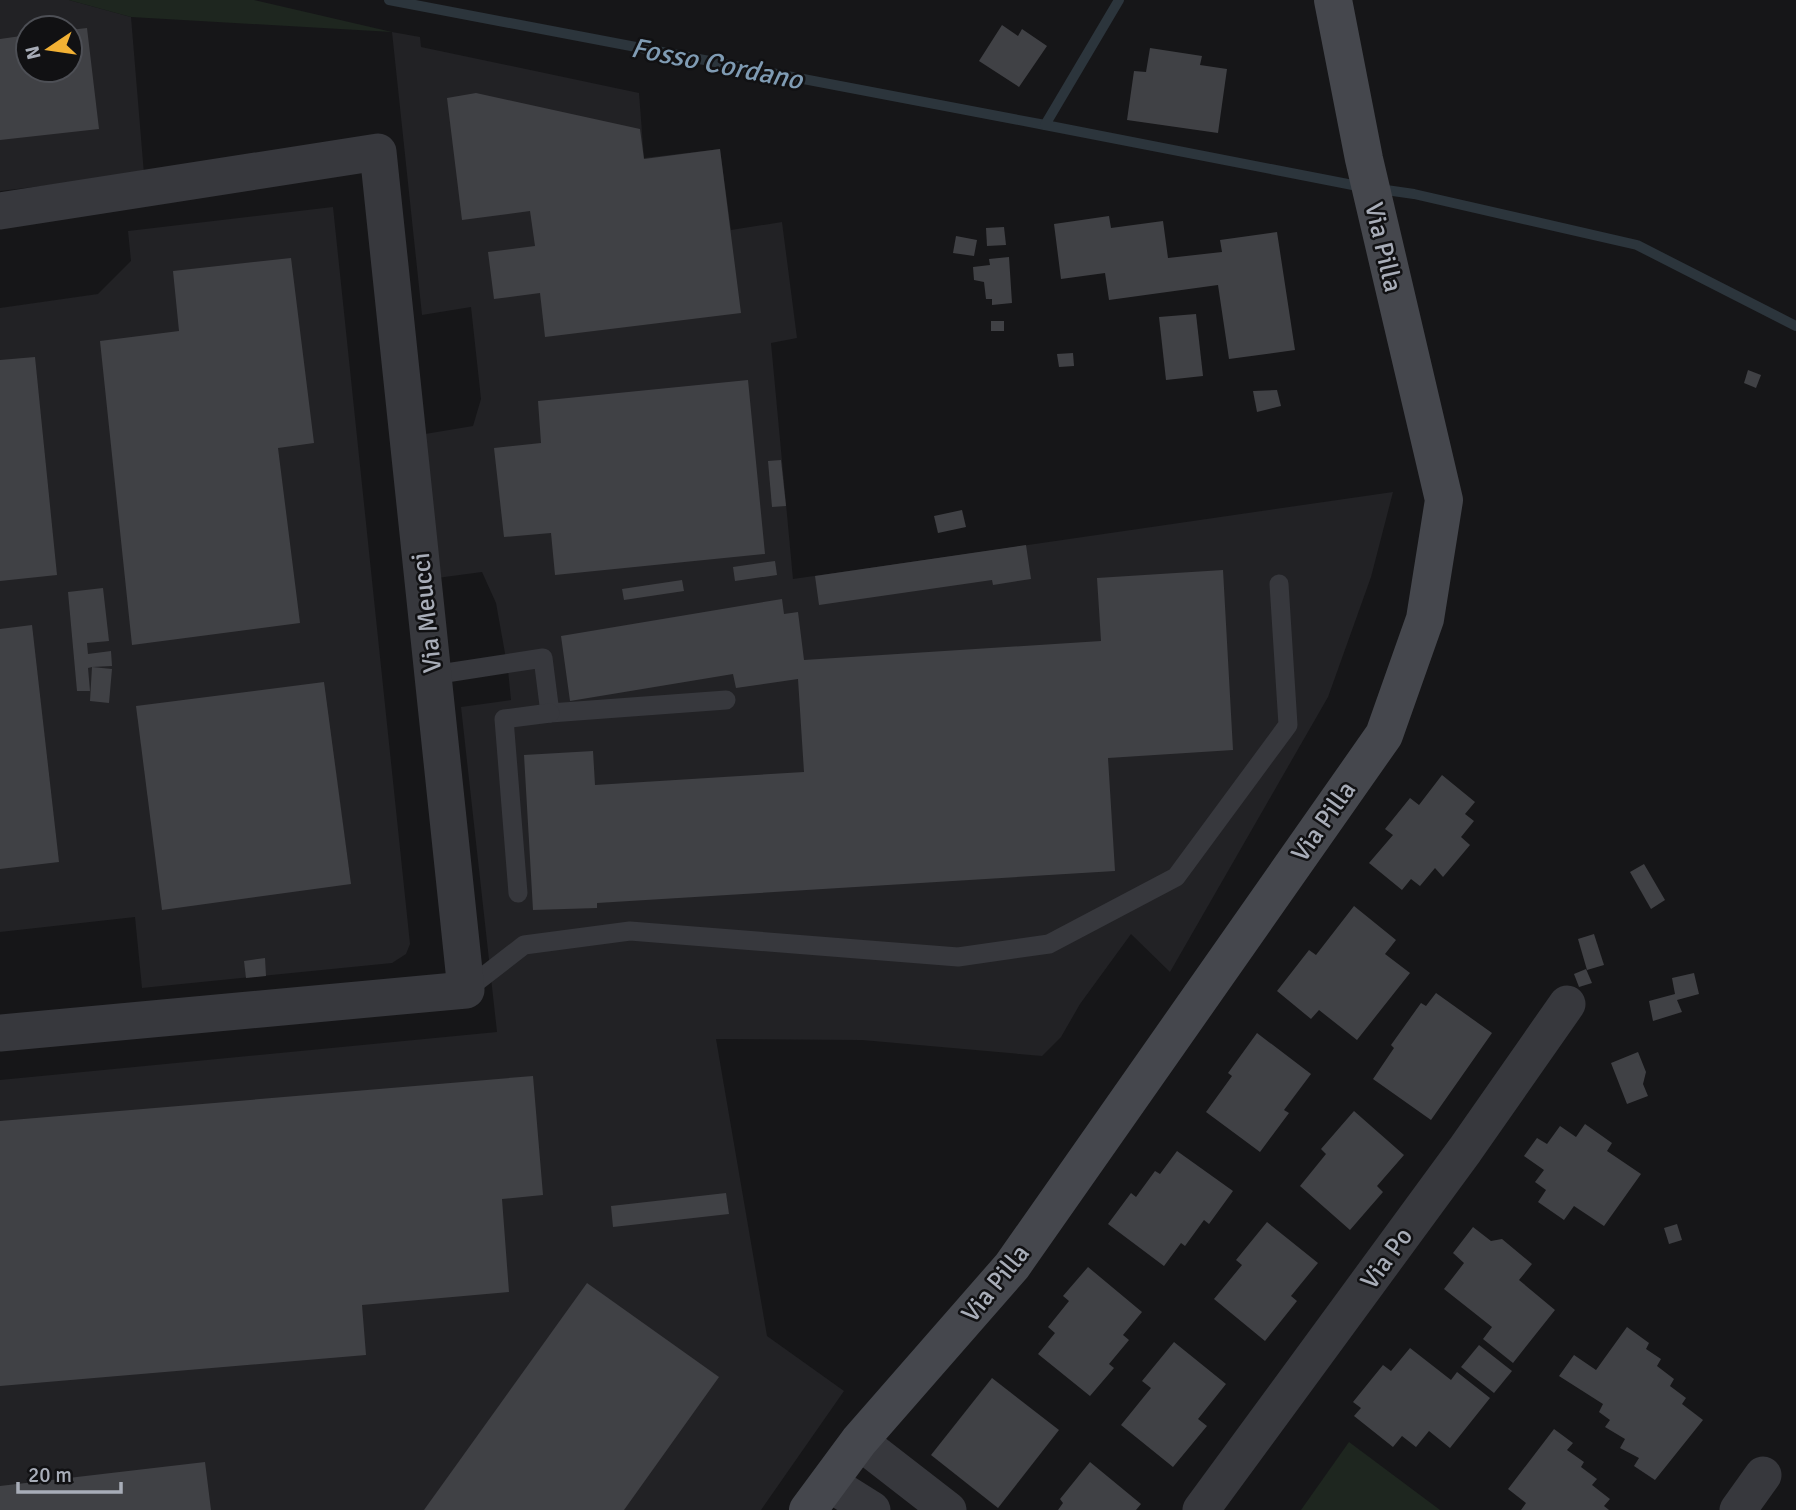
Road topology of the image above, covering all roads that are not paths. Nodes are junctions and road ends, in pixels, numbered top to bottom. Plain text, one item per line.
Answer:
1 (1333, 0) edge
2 (0, 211) edge
3 (1279, 584) dead end
4 (433, 675) junction
5 (726, 700) dead end
6 (550, 713) junction
7 (518, 893) dead end
8 (466, 990) junction
9 (1567, 1004) dead end
10 (0, 1033) edge
11 (859, 1441) junction
12 (1763, 1475) dead end
13 (818, 1496) edge
14 (925, 1502) edge
15 (872, 1510) edge
16 (1201, 1510) edge
17 (1738, 1510) edge

1 - 11 main road, Via Pilla
2 - 4 street, Via Meucci
3 - 8 lane
4 - 6 lane
4 - 8 street, Via Meucci
5 - 6 lane
6 - 7 lane
8 - 10 street
9 - 16 street, Via Po
11 - 13 main road, Via Pilla
11 - 14 street
12 - 17 street
13 - 15 street

